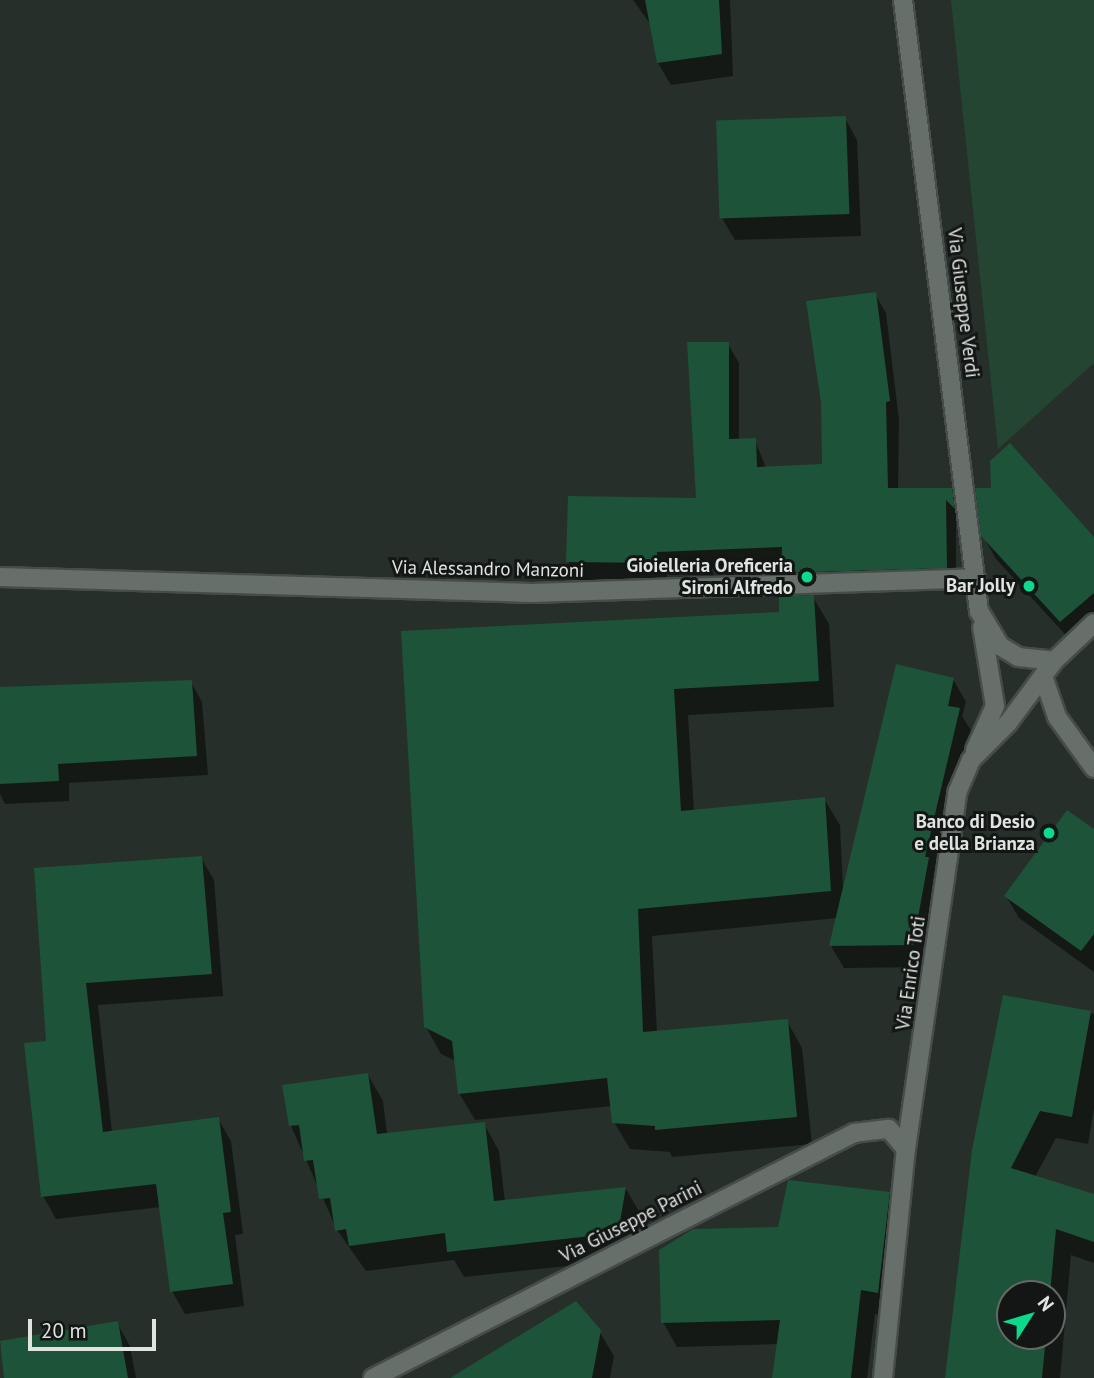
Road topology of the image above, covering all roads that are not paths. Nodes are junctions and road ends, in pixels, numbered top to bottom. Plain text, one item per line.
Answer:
1 (903, 0) edge
2 (0, 577) edge
3 (976, 578) junction
4 (979, 611) junction
5 (1094, 624) edge
6 (1048, 668) junction
7 (971, 760) junction
8 (1094, 768) edge
9 (906, 1149) junction
10 (373, 1378) edge
11 (883, 1378) edge

1 - 3 street, Via Giuseppe Verdi
2 - 3 street, Via Alessandro Manzoni
3 - 4 street, Via Giuseppe Verdi
4 - 6 street, Via Giuseppe Verdi
4 - 7 street, Via Giuseppe Verdi
5 - 6 street, Via Enrico Toti
6 - 7 street, Via Enrico Toti
6 - 8 street
7 - 9 street, Via Enrico Toti
9 - 10 street, Via Giuseppe Parini
9 - 11 street, Via Enrico Toti

